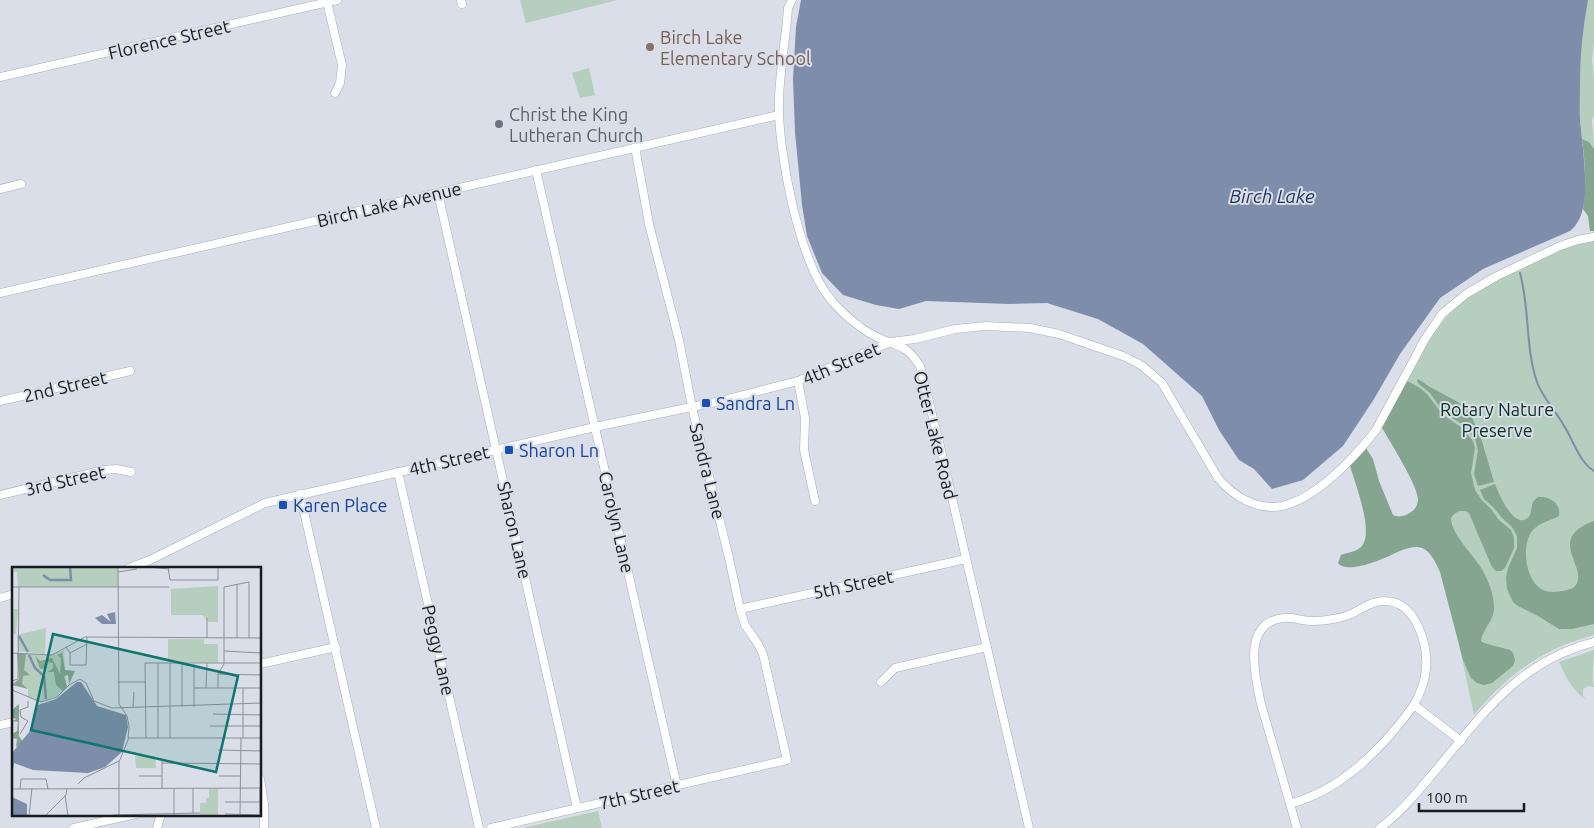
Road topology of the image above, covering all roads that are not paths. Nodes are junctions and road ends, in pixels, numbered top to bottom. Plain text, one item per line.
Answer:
1 (337, 0) edge
2 (792, 0) edge
3 (327, 2) junction
4 (0, 78) edge
5 (335, 93) dead end
6 (778, 115) junction
7 (635, 147) junction
8 (536, 170) junction
9 (20, 184) dead end
10 (0, 189) edge
11 (438, 193) junction
12 (1594, 237) edge
13 (0, 293) edge
14 (891, 342) junction
15 (130, 371) dead end
16 (798, 381) junction
17 (0, 401) edge
18 (692, 407) junction
19 (595, 427) junction
20 (496, 449) junction
21 (131, 472) dead end
22 (398, 472) junction
23 (300, 494) junction
24 (0, 495) edge
25 (815, 501) dead end
26 (966, 559) junction
27 (132, 567) edge
28 (740, 609) junction
29 (1594, 642) edge
30 (336, 647) junction
31 (987, 647) junction
32 (261, 664) edge
33 (881, 682) dead end
34 (1414, 705) junction
35 (1461, 741) junction
36 (787, 760) joint
37 (261, 785) edge
38 (677, 786) junction
39 (1290, 804) junction
40 (577, 808) junction
41 (127, 816) edge
42 (74, 828) edge
43 (264, 828) edge
44 (376, 828) edge
45 (480, 828) edge
46 (491, 828) edge
47 (1030, 828) edge
48 (1297, 828) edge
49 (1380, 828) edge

1 - 3 street, Florence Street
2 - 6 street, Otter Lake Road
3 - 4 street, Florence Street
3 - 5 street
6 - 7 street, Birch Lake Avenue
6 - 14 street, Otter Lake Road
7 - 8 street, Birch Lake Avenue
7 - 18 street, Sandra Lane
8 - 11 street, Birch Lake Avenue
8 - 19 street, Carolyn Lane
9 - 10 street
11 - 13 street, Birch Lake Avenue
11 - 20 street, Sharon Lane
12 - 14 street, 4th Street
14 - 16 street, 4th Street
14 - 26 street, Otter Lake Road
15 - 17 street, 2nd Street
16 - 18 street, 4th Street
16 - 25 street
18 - 19 street, 4th Street
18 - 28 street, Sandra Lane
19 - 20 street, 4th Street
19 - 38 street, Carolyn Lane
20 - 22 street, 4th Street
20 - 40 street, Sharon Lane
21 - 24 street, 3rd Street
22 - 23 street, 4th Street
22 - 45 street, Peggy Lane
23 - 27 street, 4th Street
23 - 30 street
26 - 28 street, 5th Street
26 - 31 street, Otter Lake Road
28 - 36 street, Sandra Lane
29 - 35 street
30 - 32 street
30 - 44 street
31 - 33 street
31 - 47 street, Otter Lake Road
34 - 35 street
34 - 39 street
34 - 39 street
35 - 49 street
36 - 38 street, 7th Street
37 - 43 street
38 - 40 street, 7th Street
39 - 48 street
40 - 46 street, 7th Street
41 - 42 street

